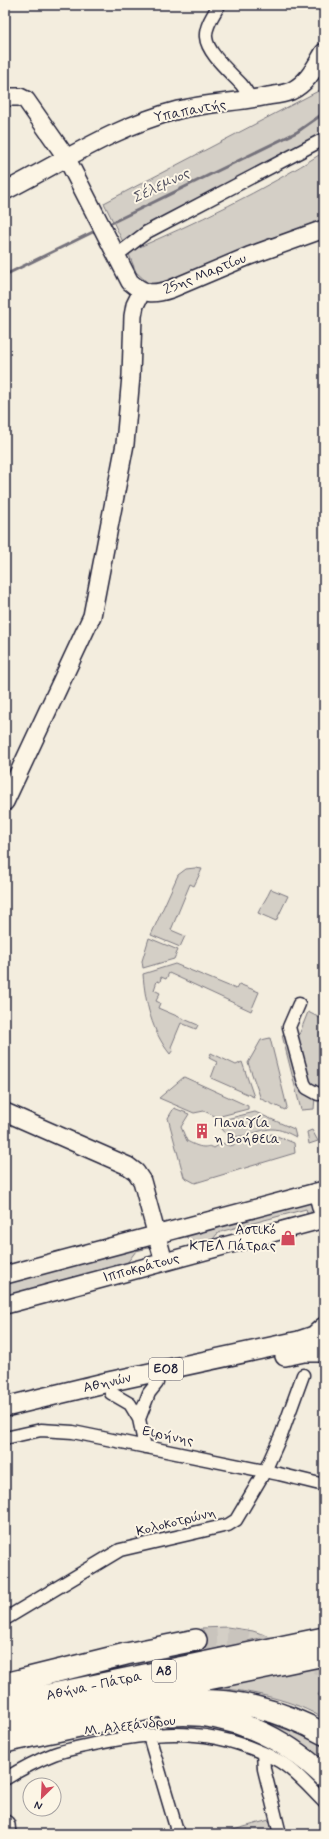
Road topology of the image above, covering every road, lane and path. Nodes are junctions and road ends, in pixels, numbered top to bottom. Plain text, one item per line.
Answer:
1 (219, 5) edge
2 (324, 52) edge
3 (5, 97) edge
4 (251, 100) junction
5 (324, 139) edge
6 (66, 157) junction
7 (5, 190) edge
8 (324, 229) edge
9 (114, 248) junction
10 (142, 291) junction
11 (5, 802) edge
12 (299, 1004) dead end
13 (318, 1094) dead end
14 (5, 1112) edge
15 (320, 1191) edge
16 (324, 1219) edge
17 (157, 1235) junction
18 (164, 1262) junction
19 (5, 1275) edge
20 (5, 1305) edge
21 (324, 1327) edge
22 (324, 1352) edge
23 (303, 1375) dead end
24 (157, 1383) junction
25 (111, 1393) junction
26 (5, 1407) edge
27 (5, 1419) edge
28 (139, 1419) junction
29 (5, 1438) edge
30 (145, 1447) junction
31 (265, 1471) junction
32 (324, 1485) edge
33 (5, 1619) edge
34 (324, 1638) edge
35 (196, 1640) tunnel mouth
36 (324, 1655) edge
37 (5, 1684) edge
38 (5, 1704) edge
39 (108, 1719) junction
40 (5, 1722) edge
41 (324, 1734) edge
42 (149, 1736) junction
43 (5, 1742) edge
44 (263, 1753) junction
45 (324, 1776) edge
46 (5, 1779) edge
47 (324, 1802) edge
48 (178, 1834) edge
49 (280, 1834) edge

1 - 4 street
2 - 4 street, Υπαπαντής
3 - 6 street
4 - 6 street, Υπαπαντής
5 - 9 street
6 - 7 street, Υπαπαντής
6 - 9 street, 25ης Μαρτίου
8 - 10 street, 25ης Μαρτίου
9 - 10 street, 25ης Μαρτίου
10 - 11 street
12 - 13 street
14 - 17 street
15 - 16 street
15 - 17 street, Ιπποκράτους
16 - 18 street, Ιπποκράτους
17 - 18 street
17 - 19 street, Ιπποκράτους
18 - 20 street, Ιπποκράτους
21 - 26 main road, Αθηνών / ΕΟ8
22 - 24 main road, Αθηνών / ΕΟ8
23 - 31 street, Κολοκοτρώνη
24 - 25 main road, Αθηνών / ΕΟ8
24 - 28 street
25 - 27 main road, Αθηνών / ΕΟ8
25 - 28 street
28 - 30 street
29 - 30 street, Ειρήνης
30 - 31 street, Ειρήνης
31 - 32 street, Ειρήνης
31 - 33 street, Κολοκοτρώνη
34 - 38 highway, Αθήνα - Πάτρα / Α8
35 - 37 highway
36 - 40 highway, Αθήνα - Πάτρα / Α8
39 - 41 highway
39 - 43 highway
39 - 45 highway
42 - 44 street, Μ. Αλεξάνδρου
42 - 46 street, Μ. Αλεξάνδρου
42 - 48 street
44 - 47 street, Μ. Αλεξάνδρου
44 - 49 street

